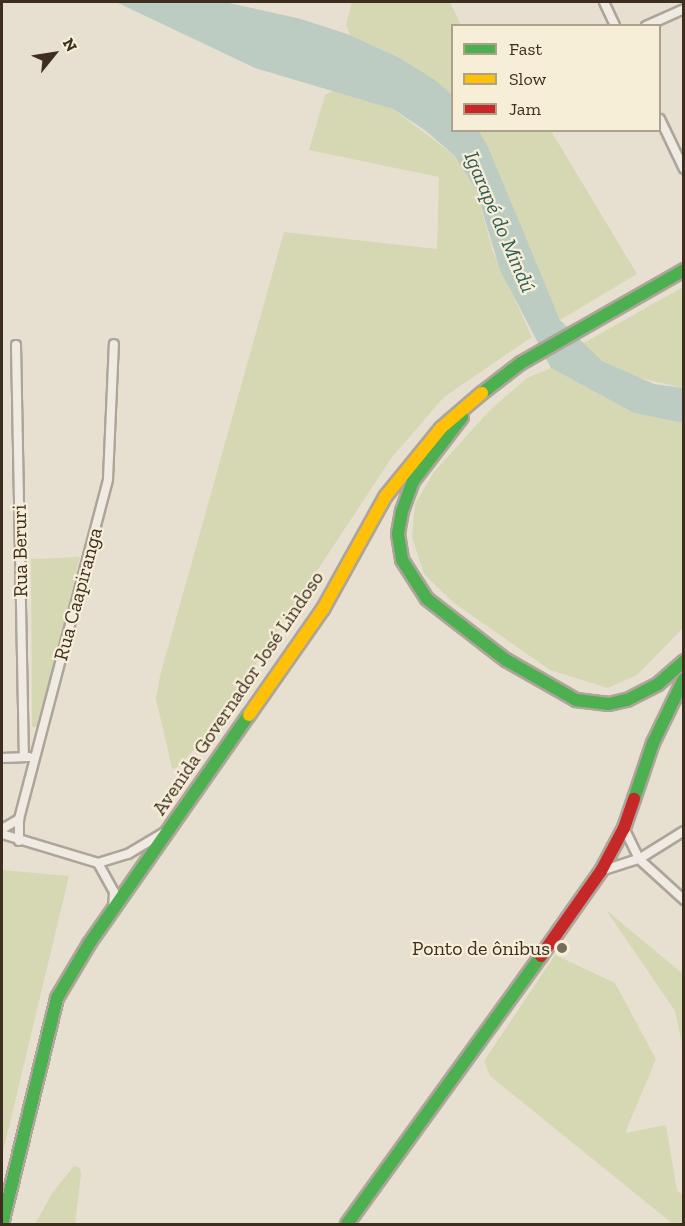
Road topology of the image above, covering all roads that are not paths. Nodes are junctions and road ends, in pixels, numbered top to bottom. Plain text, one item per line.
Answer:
1 (604, 2) edge
2 (684, 9) edge
3 (614, 24) edge
4 (650, 24) edge
5 (661, 121) edge
6 (684, 169) edge
7 (684, 270) edge
8 (114, 344) dead end
9 (16, 345) dead end
10 (484, 391) junction
11 (684, 661) edge
12 (684, 679) edge
13 (24, 757) junction
14 (35, 757) junction
15 (2, 758) edge
16 (19, 819) junction
17 (171, 827) junction
18 (624, 828) junction
19 (684, 831) edge
20 (2, 832) edge
21 (19, 841) junction
22 (639, 859) junction
23 (98, 863) junction
24 (601, 871) junction
25 (684, 900) edge
26 (113, 910) junction
27 (4, 1215) edge
28 (2, 1224) edge
29 (347, 1224) edge

1 - 3 street
2 - 4 street
5 - 6 street
7 - 10 main road, Avenida Governador José Lindoso
8 - 14 street, Rua Caapiranga
9 - 13 street, Rua Beruri
10 - 11 main road
10 - 17 main road, Avenida Governador José Lindoso
12 - 18 main road
13 - 14 street
13 - 15 street
14 - 16 street, Rua Caapiranga
16 - 20 street
16 - 21 street, Rua Caapiranga
17 - 23 street
17 - 26 main road, Avenida Governador José Lindoso
18 - 22 street
18 - 24 main road
19 - 22 street
20 - 21 street
21 - 23 street
22 - 24 street
22 - 25 street
23 - 26 street
24 - 29 main road
26 - 27 main road, Avenida Governador José Lindoso
27 - 28 main road, Avenida Governador José Lindoso

